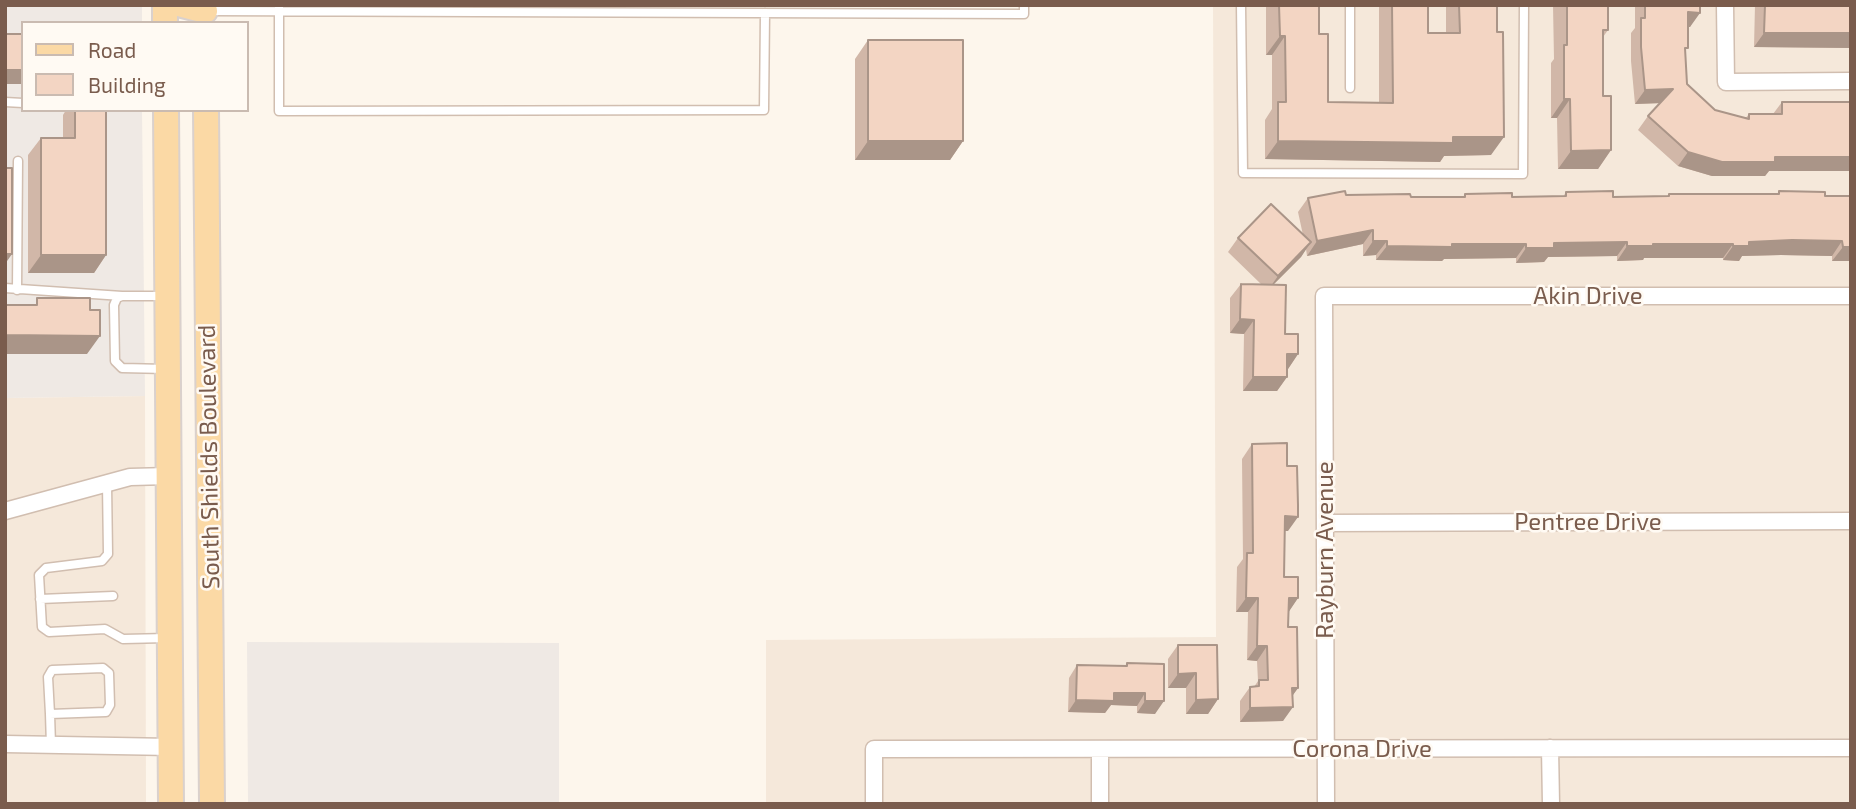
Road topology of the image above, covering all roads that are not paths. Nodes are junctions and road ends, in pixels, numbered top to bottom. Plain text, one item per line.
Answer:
1 (1024, 5) edge
2 (1241, 5) edge
3 (1350, 5) edge
4 (1524, 5) edge
5 (1726, 5) edge
6 (279, 8) edge
7 (433, 8) edge
8 (749, 9) edge
9 (199, 11) edge
10 (765, 13) junction
11 (1851, 81) edge
12 (1350, 88) dead end
13 (166, 112) edge
14 (206, 112) edge
15 (18, 161) dead end
16 (5, 177) edge
17 (18, 177) junction
18 (5, 288) edge
19 (17, 290) junction
20 (5, 296) edge
21 (122, 296) junction
22 (167, 296) junction
23 (1324, 296) joint
24 (1851, 296) edge
25 (168, 369) junction
26 (169, 476) junction
27 (107, 484) junction
28 (5, 511) edge
29 (1851, 521) edge
30 (1325, 523) junction
31 (113, 596) dead end
32 (40, 599) junction
33 (170, 638) junction
34 (170, 669) junction
35 (211, 669) junction
36 (50, 714) junction
37 (5, 744) edge
38 (51, 745) junction
39 (171, 747) junction
40 (1326, 748) junction
41 (1550, 748) junction
42 (1851, 748) edge
43 (1100, 749) junction
44 (171, 804) edge
45 (212, 804) edge
46 (874, 804) edge
47 (1100, 804) edge
48 (1326, 804) edge
49 (1551, 804) edge

1 - 10 lane
2 - 4 lane
3 - 12 lane
5 - 11 street
6 - 7 lane
6 - 9 lane
6 - 10 lane
7 - 8 lane
8 - 10 lane
13 - 22 main road, South Shields Boulevard
14 - 35 main road, South Shields Boulevard
15 - 17 lane
16 - 17 lane
17 - 19 lane
18 - 19 lane
19 - 20 lane
19 - 21 lane
21 - 22 lane
21 - 25 lane
22 - 25 main road, South Shields Boulevard
23 - 24 street, Akin Drive
23 - 30 street, Rayburn Avenue
25 - 26 main road, South Shields Boulevard
26 - 27 street
26 - 33 main road, South Shields Boulevard
27 - 28 street
27 - 32 lane
29 - 30 street, Pentree Drive
30 - 40 street, Rayburn Avenue
31 - 32 lane
32 - 33 lane
33 - 34 main road, South Shields Boulevard
34 - 35 main road
34 - 39 main road, South Shields Boulevard
35 - 45 main road, South Shields Boulevard
36 - 36 lane
36 - 38 lane
37 - 38 street
38 - 39 street
39 - 44 main road, South Shields Boulevard
40 - 41 street, Corona Drive
40 - 43 street, Corona Drive
40 - 48 street, Rayburn Avenue
41 - 42 street, Corona Drive
41 - 49 street
43 - 46 street, Corona Drive
43 - 47 street

